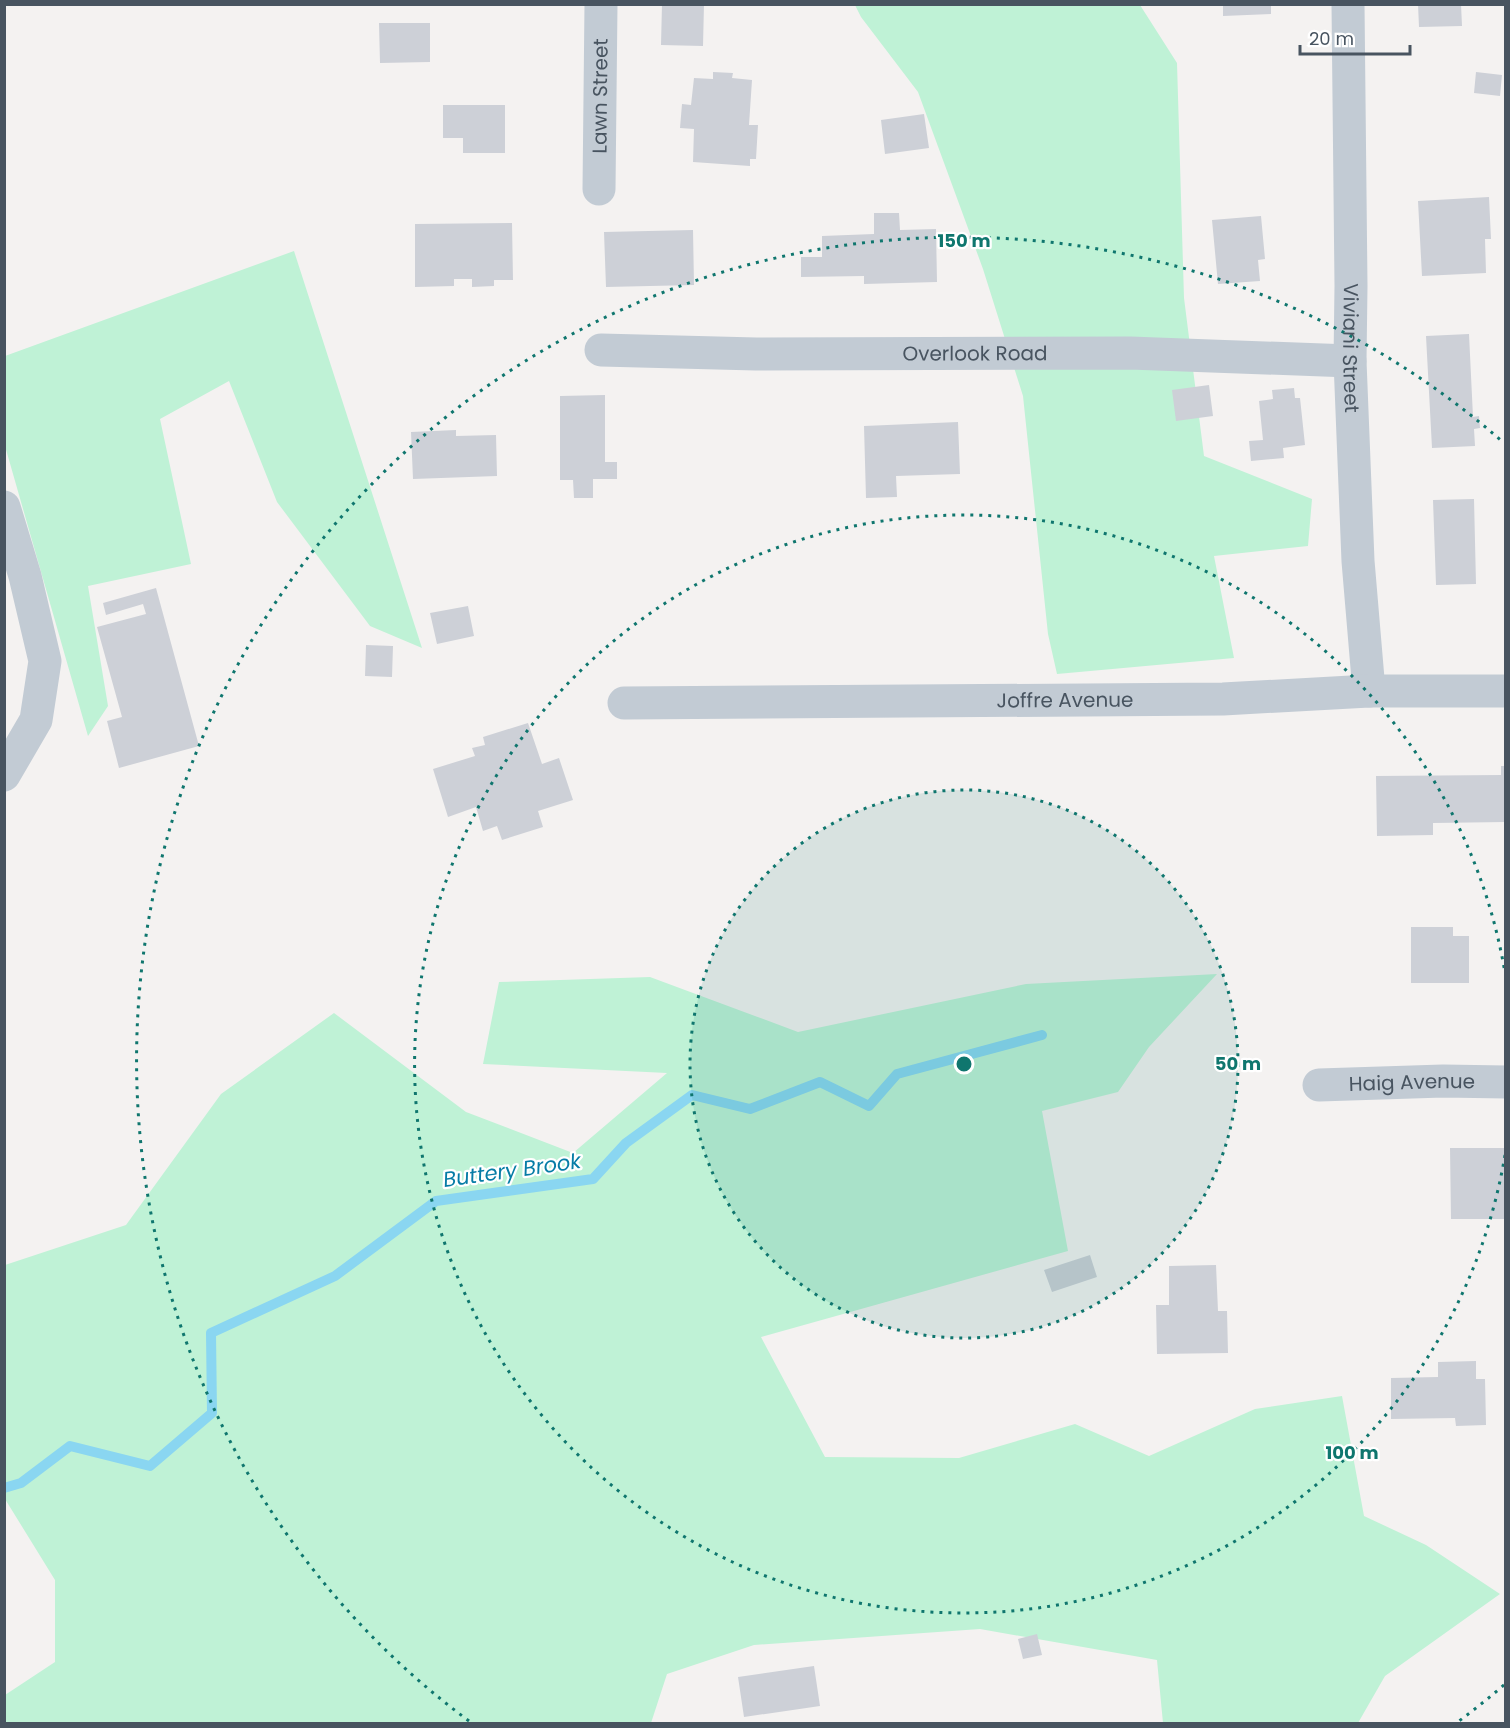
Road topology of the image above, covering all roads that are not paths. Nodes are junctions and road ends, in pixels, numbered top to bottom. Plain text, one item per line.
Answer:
1 (601, 4) edge
2 (1348, 4) edge
3 (599, 189) dead end
4 (601, 350) dead end
5 (1350, 361) junction
6 (4, 507) edge
7 (1369, 691) junction
8 (1506, 692) edge
9 (624, 704) dead end
10 (4, 775) edge
11 (1506, 1082) edge
12 (1319, 1085) dead end

1 - 3 street, Lawn Street
2 - 5 street, Viviani Street
4 - 5 street, Overlook Road
5 - 7 street, Viviani Street
6 - 10 street
7 - 8 street, Joffre Avenue
7 - 9 street, Joffre Avenue
11 - 12 street, Haig Avenue

